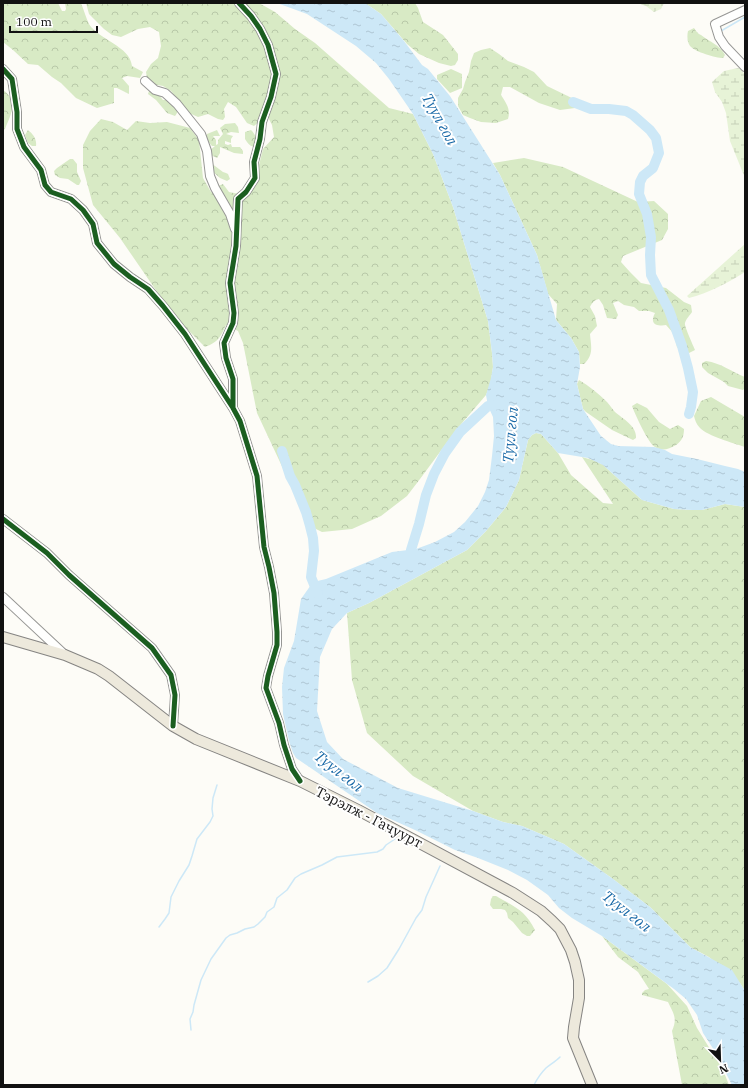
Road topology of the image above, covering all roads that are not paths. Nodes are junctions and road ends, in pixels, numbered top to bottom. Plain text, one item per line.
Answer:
1 (239, 3) edge
2 (745, 10) edge
3 (745, 67) edge
4 (3, 69) edge
5 (145, 81) dead end
6 (236, 233) junction
7 (233, 408) junction
8 (3, 519) edge
9 (3, 597) edge
10 (3, 637) edge
11 (65, 655) junction
12 (173, 726) junction
13 (300, 781) junction
14 (592, 1085) edge

1 - 6 street
2 - 3 street
4 - 7 street
5 - 6 street
6 - 7 street
7 - 13 street
8 - 12 street
9 - 11 street
10 - 11 main road, Тэрэлж - Гачуурт
11 - 12 main road, Тэрэлж - Гачуурт
12 - 13 main road, Тэрэлж - Гачуурт
13 - 14 main road, Тэрэлж - Гачуурт

